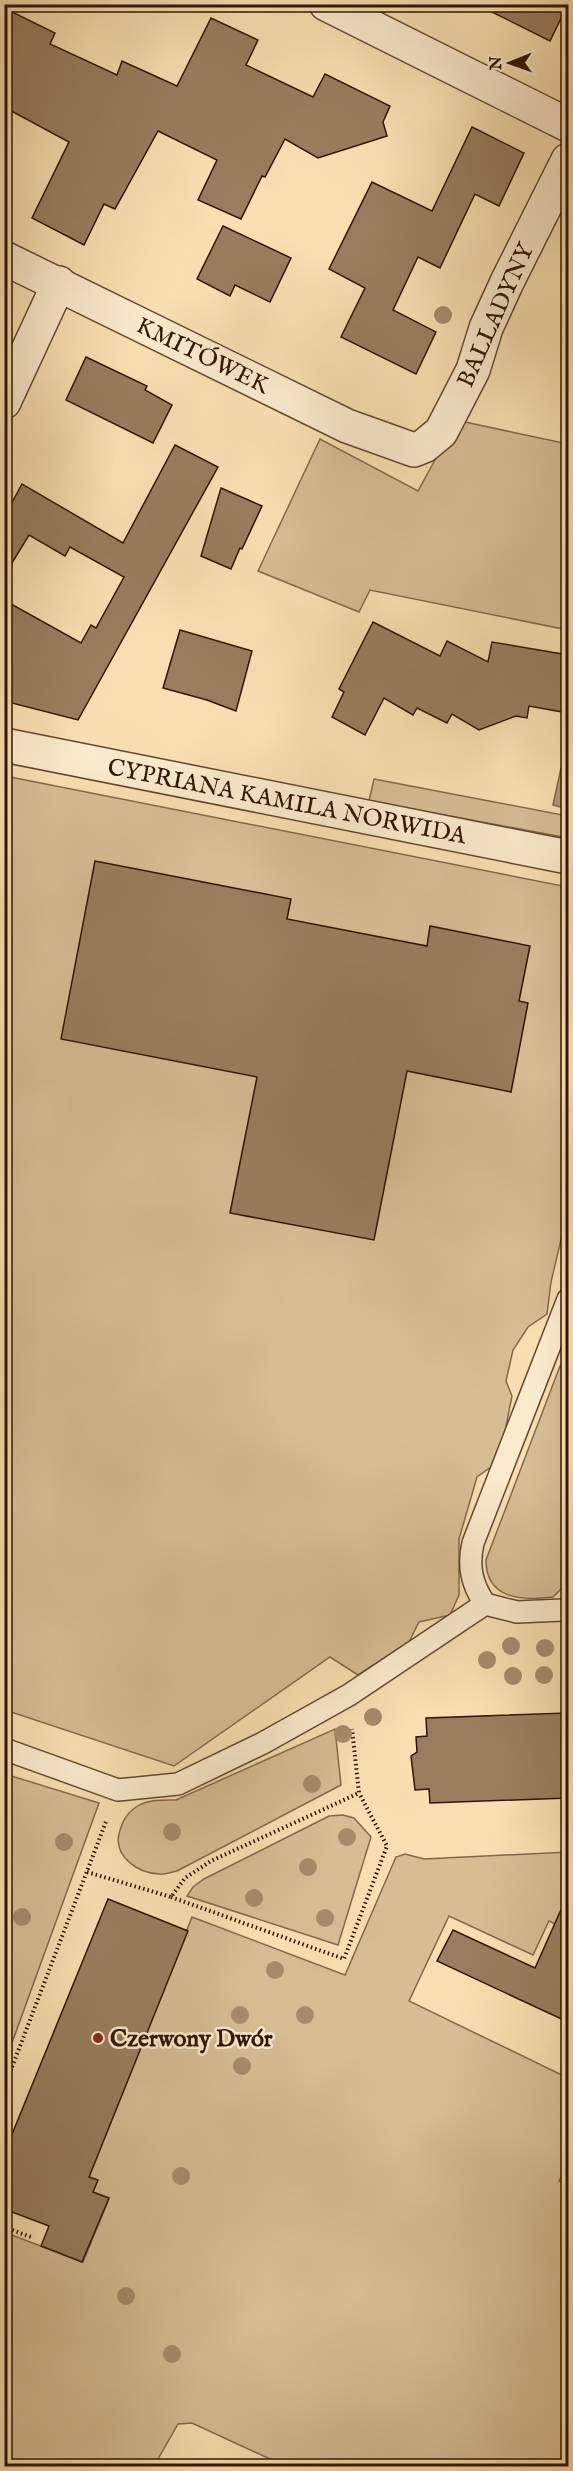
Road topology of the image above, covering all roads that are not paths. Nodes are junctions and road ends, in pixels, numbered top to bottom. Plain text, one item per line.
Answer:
1 (326, 4) edge
2 (568, 125) edge
3 (568, 160) edge
4 (4, 258) edge
5 (59, 283) junction
6 (4, 402) edge
7 (403, 447) joint
8 (4, 745) edge
9 (568, 856) edge
10 (568, 1299) edge
11 (485, 1604) junction
12 (563, 1610) dead end
13 (4, 1749) edge

1 - 2 street
3 - 7 street, BALLADYNY
4 - 5 street, KMITÓWEK
5 - 6 street
5 - 7 street, KMITÓWEK
8 - 9 street, CYPRIANA KAMILA NORWIDA
10 - 11 lane
11 - 12 lane
11 - 13 lane

